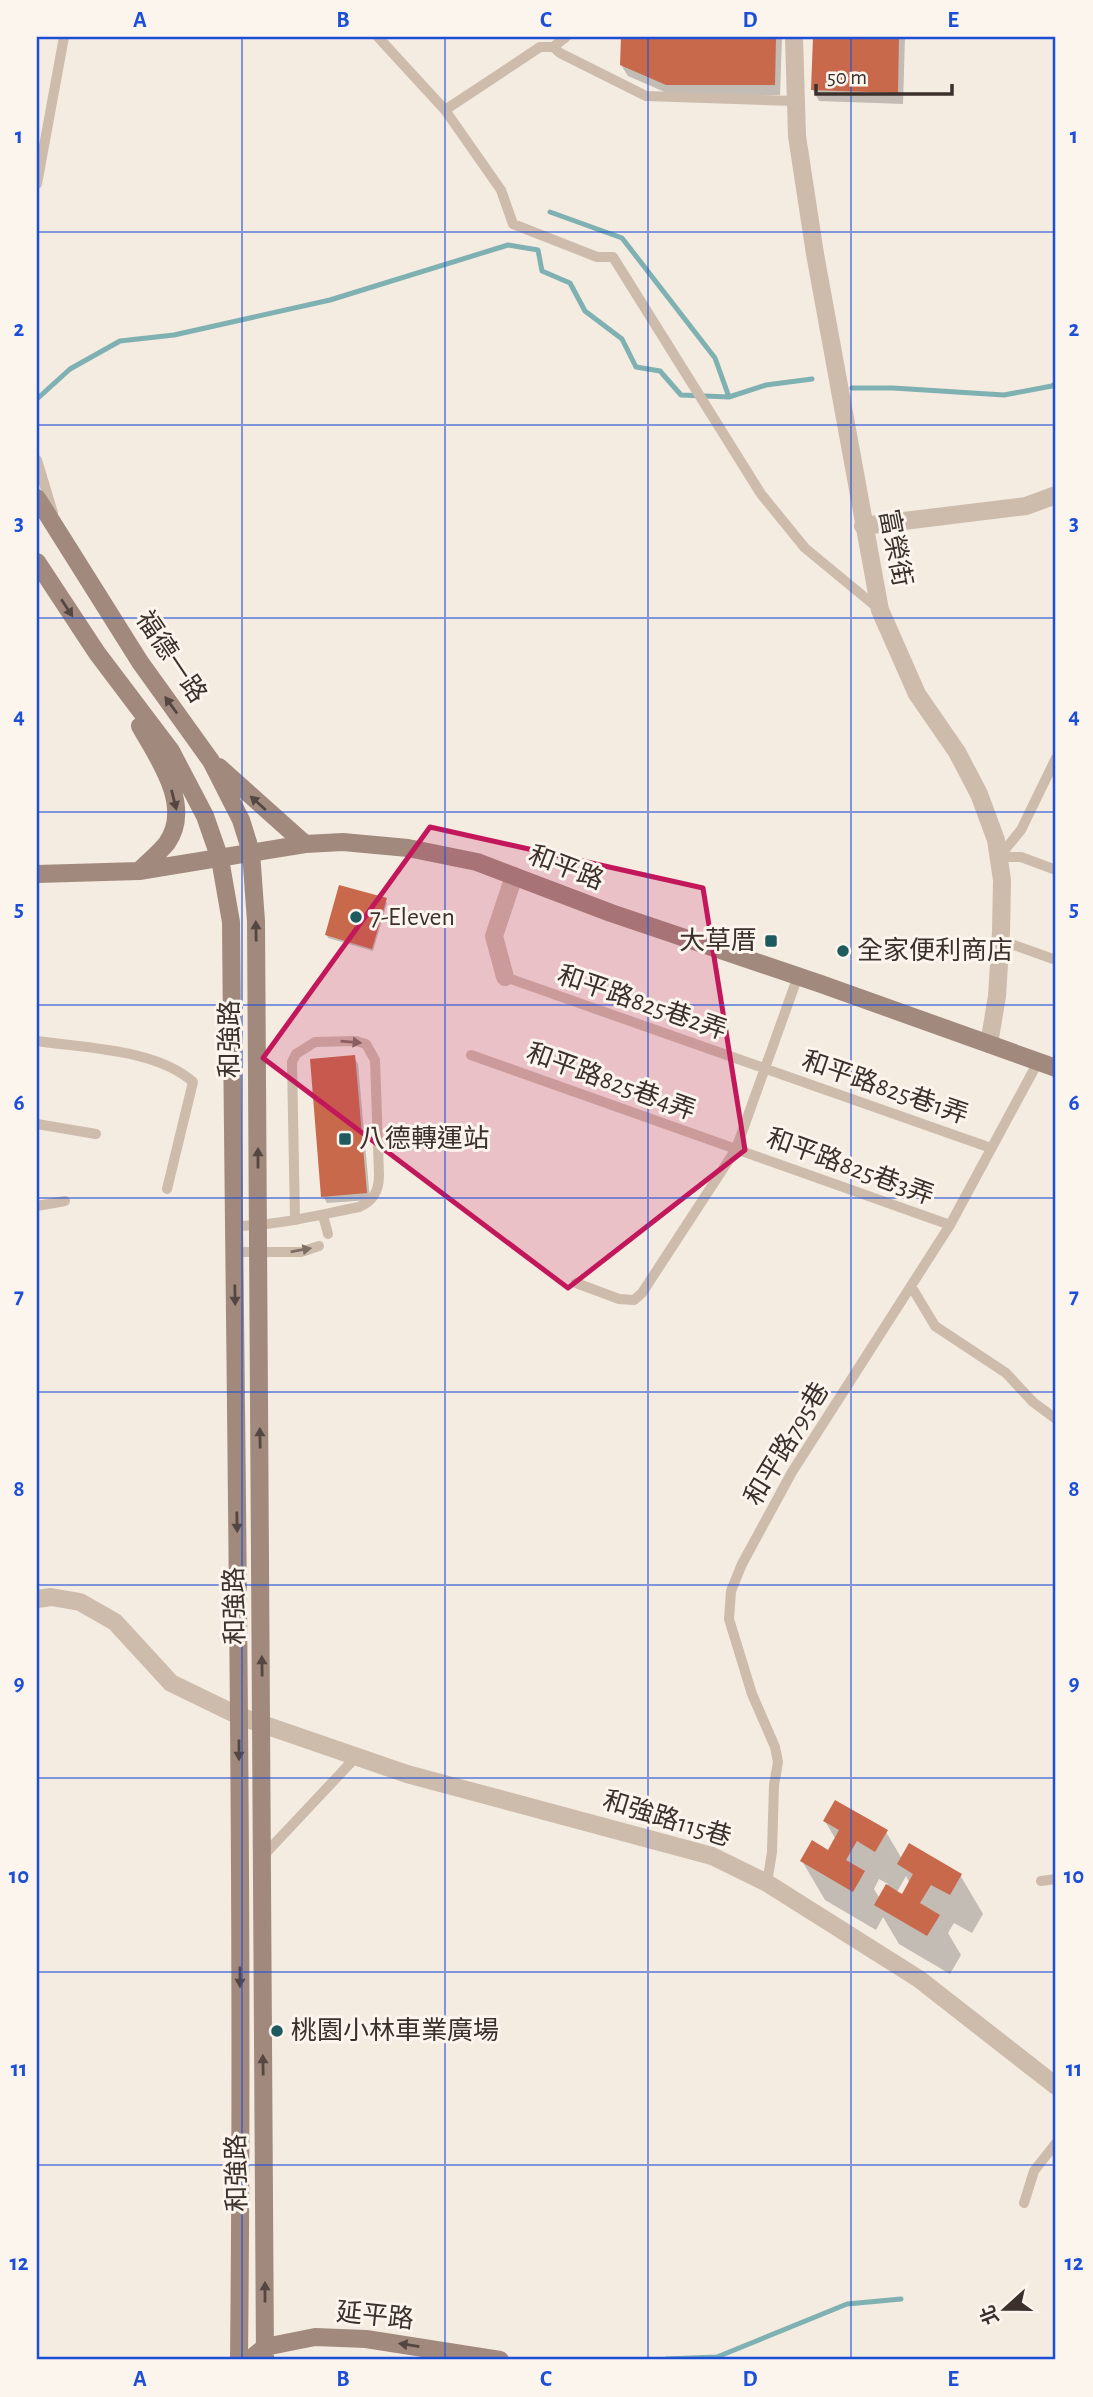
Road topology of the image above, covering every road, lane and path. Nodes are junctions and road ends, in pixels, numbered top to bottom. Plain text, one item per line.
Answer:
1 (64, 37) edge
2 (378, 37) edge
3 (566, 37) edge
4 (794, 37) edge
5 (553, 47) junction
6 (795, 101) junction
7 (445, 110) junction
8 (37, 184) edge
9 (37, 460) edge
10 (1056, 495) edge
11 (37, 498) edge
12 (863, 526) junction
13 (59, 533) junction
14 (37, 562) edge
15 (880, 610) junction
16 (97, 653) junction
17 (1056, 758) edge
18 (211, 761) junction
19 (305, 845) junction
20 (251, 852) junction
21 (999, 857) junction
22 (220, 859) junction
23 (1056, 870) edge
24 (139, 871) junction
25 (37, 874) edge
26 (514, 877) junction
27 (1000, 940) junction
28 (1056, 960) edge
29 (798, 976) junction
30 (505, 977) joint
31 (37, 1041) edge
32 (989, 1045) junction
33 (471, 1055) dead end
34 (1038, 1062) junction
35 (1056, 1068) edge
36 (765, 1069) junction
37 (37, 1124) edge
38 (96, 1134) dead end
39 (991, 1148) junction
40 (736, 1149) junction
41 (167, 1189) dead end
42 (65, 1201) dead end
43 (37, 1206) edge
44 (320, 1215) junction
45 (295, 1220) junction
46 (950, 1225) junction
47 (234, 1226) junction
48 (258, 1226) junction
49 (328, 1234) dead end
50 (319, 1246) dead end
51 (234, 1252) junction
52 (258, 1252) junction
53 (576, 1283) dead end
54 (911, 1286) junction
55 (1056, 1419) edge
56 (37, 1598) edge
57 (250, 1720) junction
58 (357, 1756) junction
59 (261, 1859) junction
60 (1056, 1879) edge
61 (1041, 1881) dead end
62 (767, 1883) junction
63 (1056, 2086) edge
64 (1056, 2143) edge
65 (1024, 2203) dead end
66 (265, 2354) edge
67 (239, 2360) edge
68 (249, 2360) edge
69 (500, 2360) edge

1 - 8 lane
2 - 7 lane
3 - 5 lane
4 - 6 street, 富榮街
5 - 6 lane
5 - 7 lane
6 - 12 street, 富榮街
7 - 15 lane
9 - 13 lane
10 - 12 street
11 - 13 street, 福德一路
12 - 15 street, 富榮街
18 -> 13 street, 福德一路
14 -> 16 street, 福德一路
15 - 21 street, 富榮街
16 - 22 street, 福德一路
16 -> 24 street
17 - 21 lane
19 -> 18 street
18 - 20 street, 福德一路
19 - 20 street, 和平路
19 - 26 street, 和平路
20 - 22 street, 和平路
48 -> 20 street, 和強路
21 - 23 lane
21 - 27 street, 富榮街
22 - 24 street, 和平路
22 - 47 street, 和強路
24 - 25 street, 和平路
26 - 29 street, 和平路
26 - 30 street
27 - 28 lane
27 - 32 street, 富榮街
29 - 32 street, 和平路
29 - 36 lane
30 - 36 lane, 和平路825巷2弄
31 - 41 lane
32 - 34 street, 和平路
33 - 40 lane, 和平路825巷4弄
34 - 35 street, 和平路
34 - 39 lane, 和平路795巷
36 - 39 lane, 和平路825巷1弄
36 - 40 lane
37 - 38 lane
39 - 46 lane, 和平路795巷
40 - 46 lane, 和平路825巷3弄
40 - 53 lane
42 - 43 lane
44 - 45 lane
45 -> 44 lane
44 - 49 lane
45 - 48 lane
46 - 54 lane, 和平路795巷
47 - 48 lane
47 - 51 street, 和強路
48 - 52 street, 和強路
52 -> 50 lane
51 - 52 lane
51 -> 57 street, 和強路
57 -> 52 street, 和強路
54 - 55 lane
54 - 62 lane, 和平路795巷
56 - 57 street, 和強路115巷
57 - 58 street, 和強路115巷
57 - 59 street, 和強路
57 -> 67 street, 和強路
58 - 59 lane
58 - 62 street, 和強路115巷
66 -> 59 street, 和強路
60 - 61 lane
62 - 63 street, 和強路115巷
64 - 65 lane
66 - 68 street, 延平路
69 -> 66 street, 延平路

